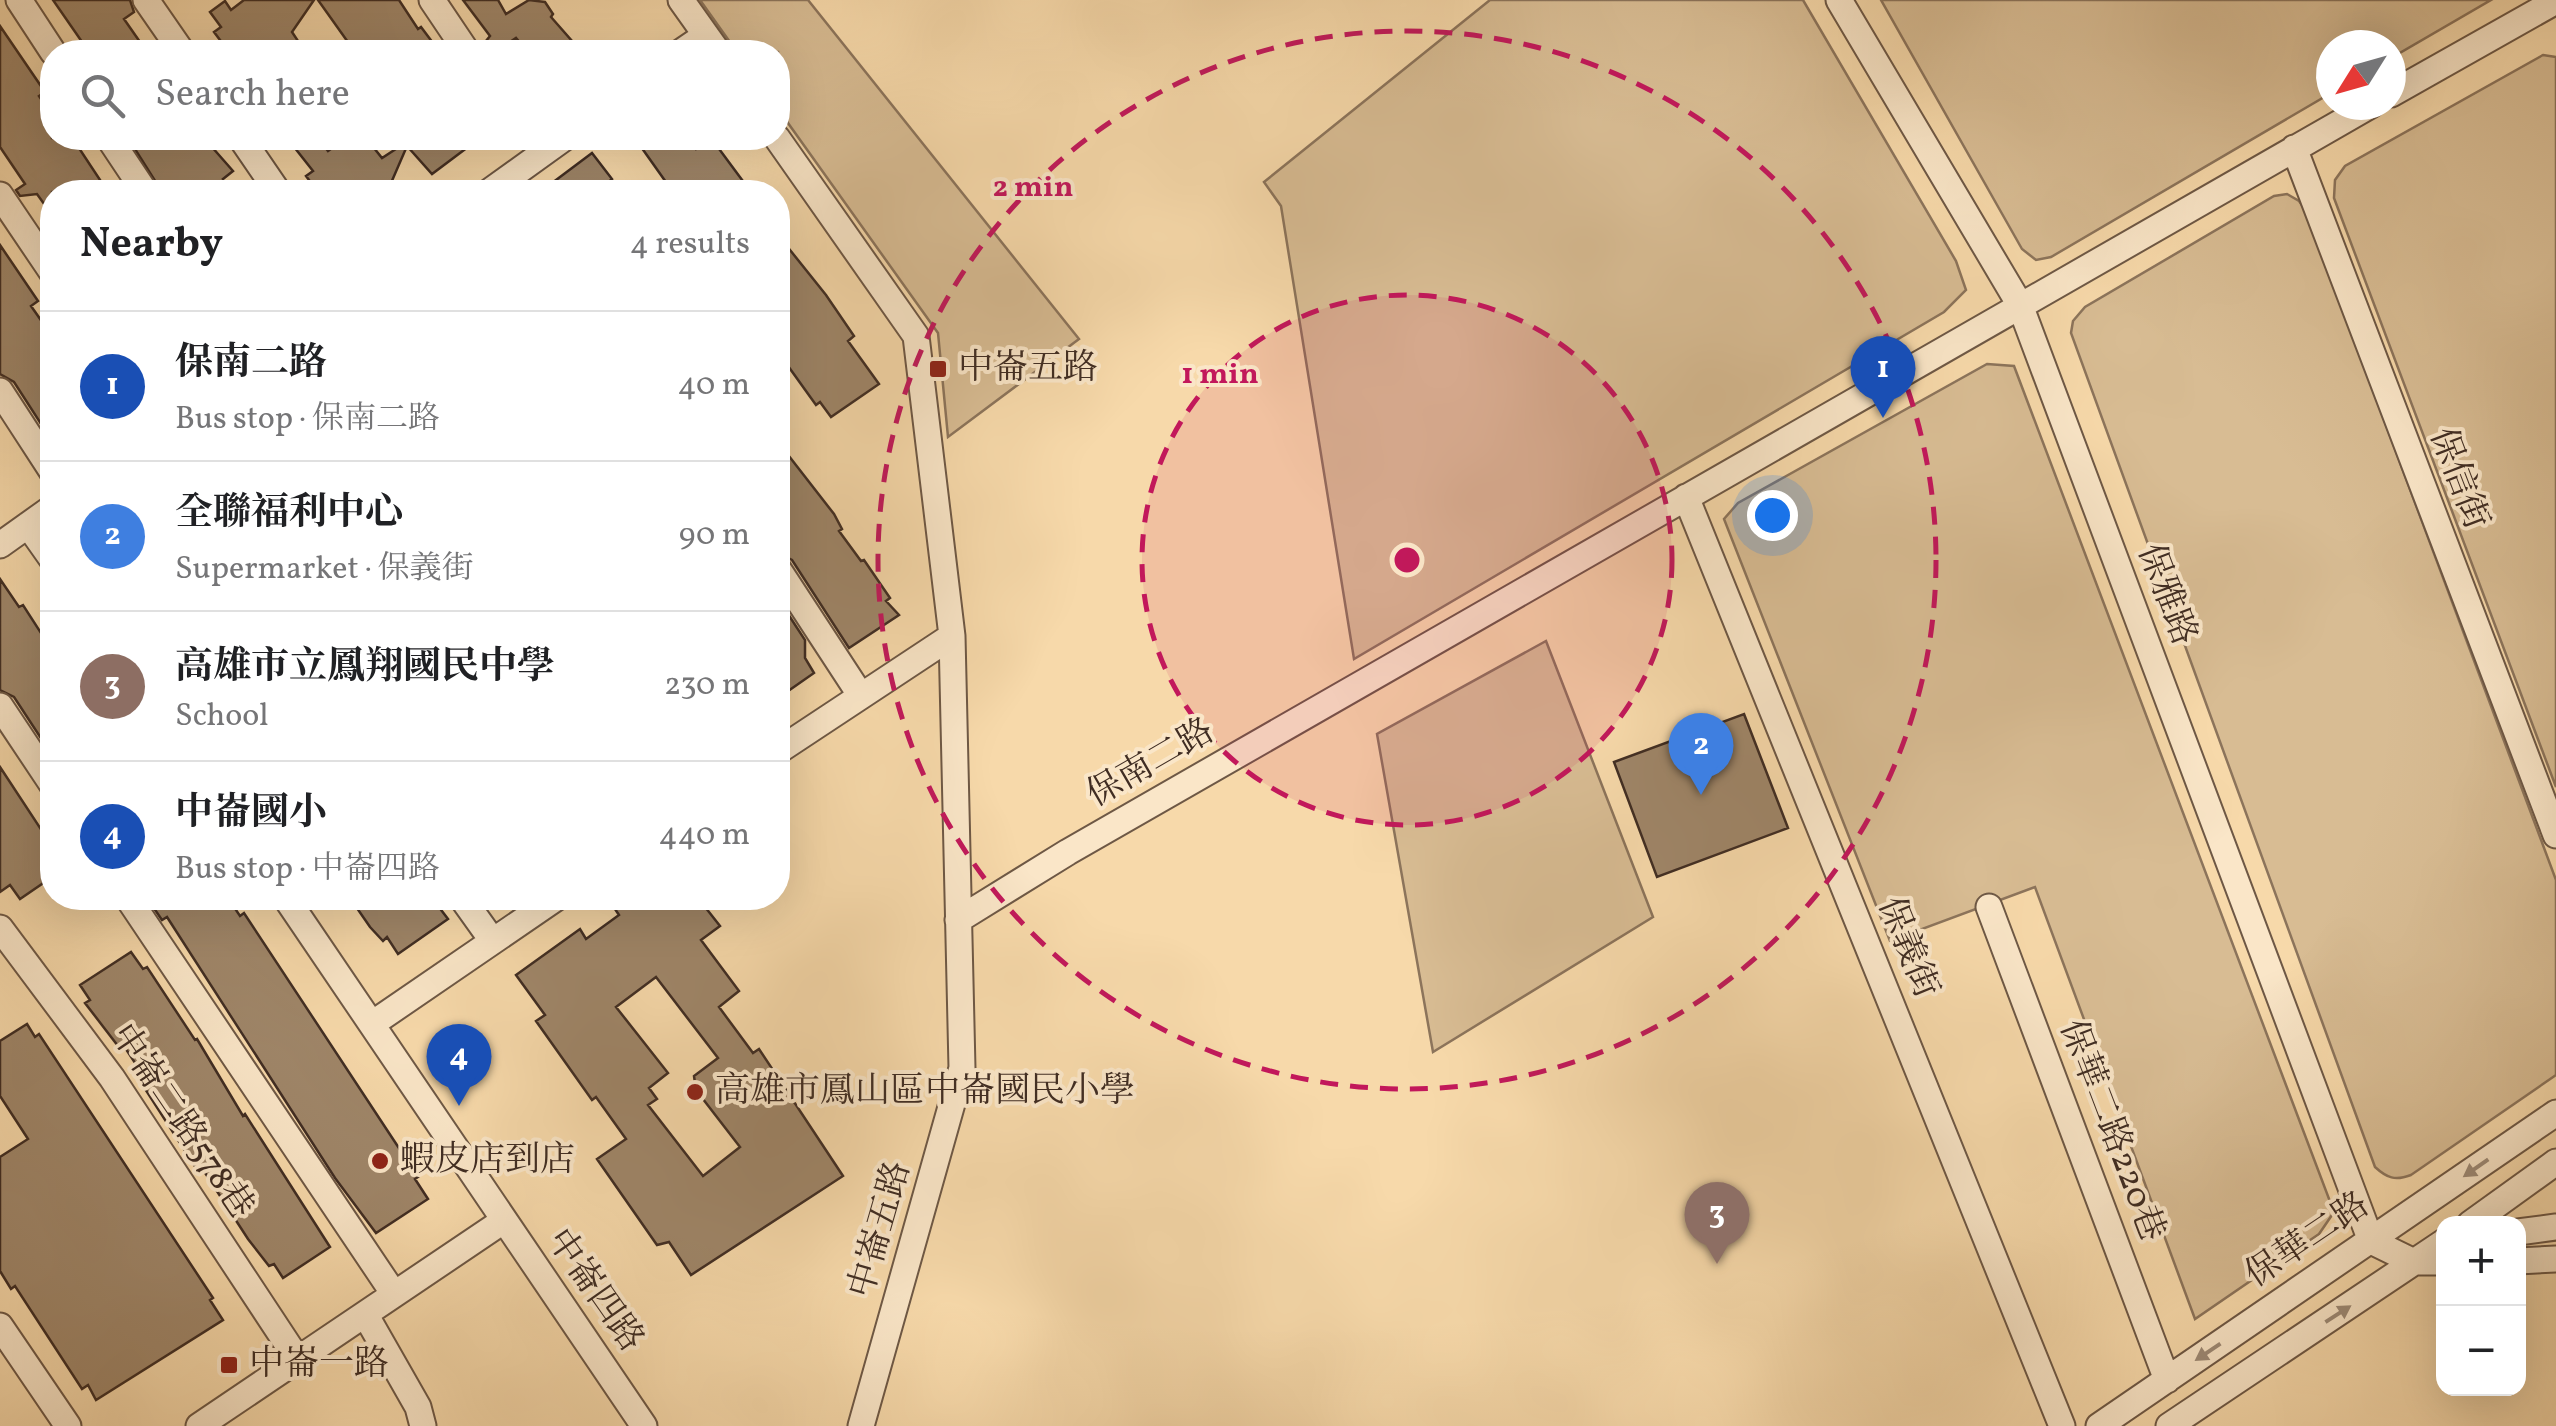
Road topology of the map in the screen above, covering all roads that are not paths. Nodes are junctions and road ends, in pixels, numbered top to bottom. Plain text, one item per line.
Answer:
1 (19, 0) edge
2 (146, 0) edge
3 (432, 0) edge
4 (681, 0) edge
5 (1838, 0) edge
6 (2554, 3) edge
7 (45, 40) edge
8 (174, 40) edge
9 (459, 40) edge
10 (709, 40) edge
11 (2406, 86) edge
12 (2343, 120) edge
13 (2294, 148) junction
14 (117, 150) edge
15 (248, 150) edge
16 (785, 150) edge
17 (528, 165) edge
18 (137, 180) edge
19 (270, 180) edge
20 (506, 180) edge
21 (0, 195) edge
22 (40, 254) edge
23 (2020, 305) junction
24 (0, 390) edge
25 (40, 452) edge
26 (1686, 497) junction
27 (40, 516) edge
28 (28, 525) junction
29 (40, 542) edge
30 (0, 545) edge
31 (790, 588) edge
32 (952, 636) junction
33 (860, 696) junction
34 (0, 706) edge
35 (790, 743) edge
36 (40, 766) edge
37 (2556, 835) edge
38 (1989, 908) dead end
39 (136, 910) edge
40 (294, 910) edge
41 (471, 910) edge
42 (538, 910) edge
43 (958, 920) junction
44 (0, 928) edge
45 (492, 940) junction
46 (372, 1024) junction
47 (2556, 1113) edge
48 (2556, 1162) edge
49 (2481, 1216) edge
50 (503, 1221) junction
51 (2556, 1227) edge
52 (2526, 1231) edge
53 (2370, 1241) junction
54 (2436, 1247) edge
55 (2436, 1255) edge
56 (2556, 1259) edge
57 (2526, 1261) edge
58 (2414, 1262) junction
59 (2436, 1262) edge
60 (394, 1294) junction
61 (365, 1314) junction
62 (0, 1326) edge
63 (298, 1360) junction
64 (2167, 1380) junction
65 (68, 1426) edge
66 (198, 1426) edge
67 (423, 1426) edge
68 (644, 1426) edge
69 (860, 1426) edge
70 (2062, 1426) edge
71 (2099, 1426) edge
72 (2169, 1426) edge

1 - 7 street
2 - 8 street
3 - 9 street
4 - 10 street
5 - 23 street, 保雅路
6 - 11 street
12 - 13 street, 保南二路
13 - 23 street, 保南二路
13 - 37 street, 保信街
14 - 18 street
15 - 19 street
16 - 32 street, 中崙五路
17 - 20 street
21 - 22 street
23 - 26 street, 保南二路
23 - 53 street, 保雅路
24 - 25 street
26 - 43 street, 保南二路
26 - 70 street, 保義街
27 - 28 street
28 - 29 street
28 - 30 street
31 - 33 street
32 - 33 street
32 - 43 street, 中崙五路
33 - 35 street
34 - 36 street
38 - 64 street, 保華二路220巷
39 - 60 street
40 - 46 street, 中崙四路
41 - 45 street
42 - 45 street
43 - 69 street, 中崙五路
44 - 63 street, 中崙二路578巷
45 - 46 street
46 - 50 street, 中崙四路
47 -> 53 street, 保華二路
48 - 49 street
50 - 60 street
50 - 68 street, 中崙四路
51 - 52 street
53 - 58 street
53 -> 64 street, 保華二路
54 - 58 street
55 - 58 street
56 - 57 street
58 - 59 street
72 -> 58 street
60 - 61 street
61 - 63 street
61 - 67 street
62 - 65 street
63 - 66 street
64 - 71 street, 保華二路

